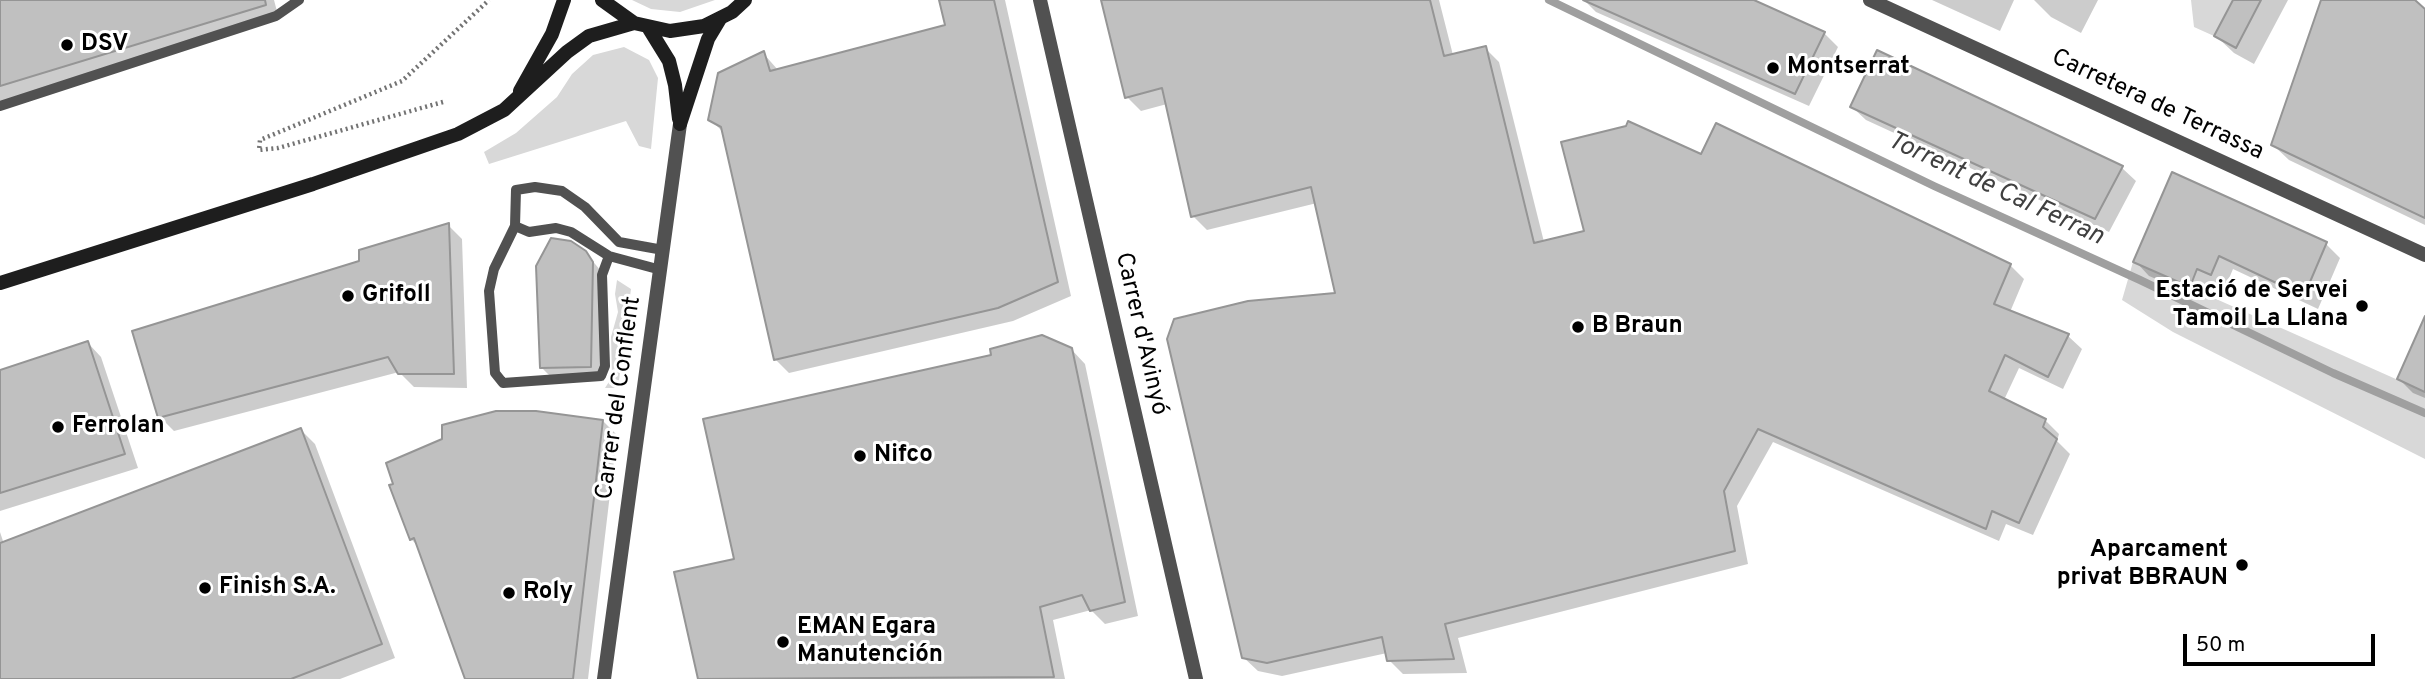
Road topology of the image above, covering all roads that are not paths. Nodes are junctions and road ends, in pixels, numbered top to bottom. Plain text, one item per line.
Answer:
1 (299, 0) edge
2 (564, 0) edge
3 (602, 0) edge
4 (1040, 0) edge
5 (1870, 0) edge
6 (745, 1) edge
7 (720, 19) junction
8 (641, 25) junction
9 (518, 95) junction
10 (0, 106) edge
11 (680, 124) junction
12 (515, 226) junction
13 (663, 250) junction
14 (2425, 255) edge
15 (609, 256) junction
16 (661, 270) junction
17 (0, 283) edge
18 (604, 679) edge
19 (1196, 679) edge

1 - 10 lane
2 - 9 main road
3 - 8 main road
4 - 19 street, Carrer d'Avinyó
5 - 14 street, Carretera de Terrassa
6 - 7 main road
7 - 8 main road
7 - 11 main road
8 - 9 main road
8 - 11 main road
9 - 17 main road
11 - 13 street, Carrer del Conflent
12 - 13 lane
12 - 15 lane
12 - 15 lane
13 - 16 street, Carrer del Conflent
15 - 16 lane
16 - 18 street, Carrer del Conflent

